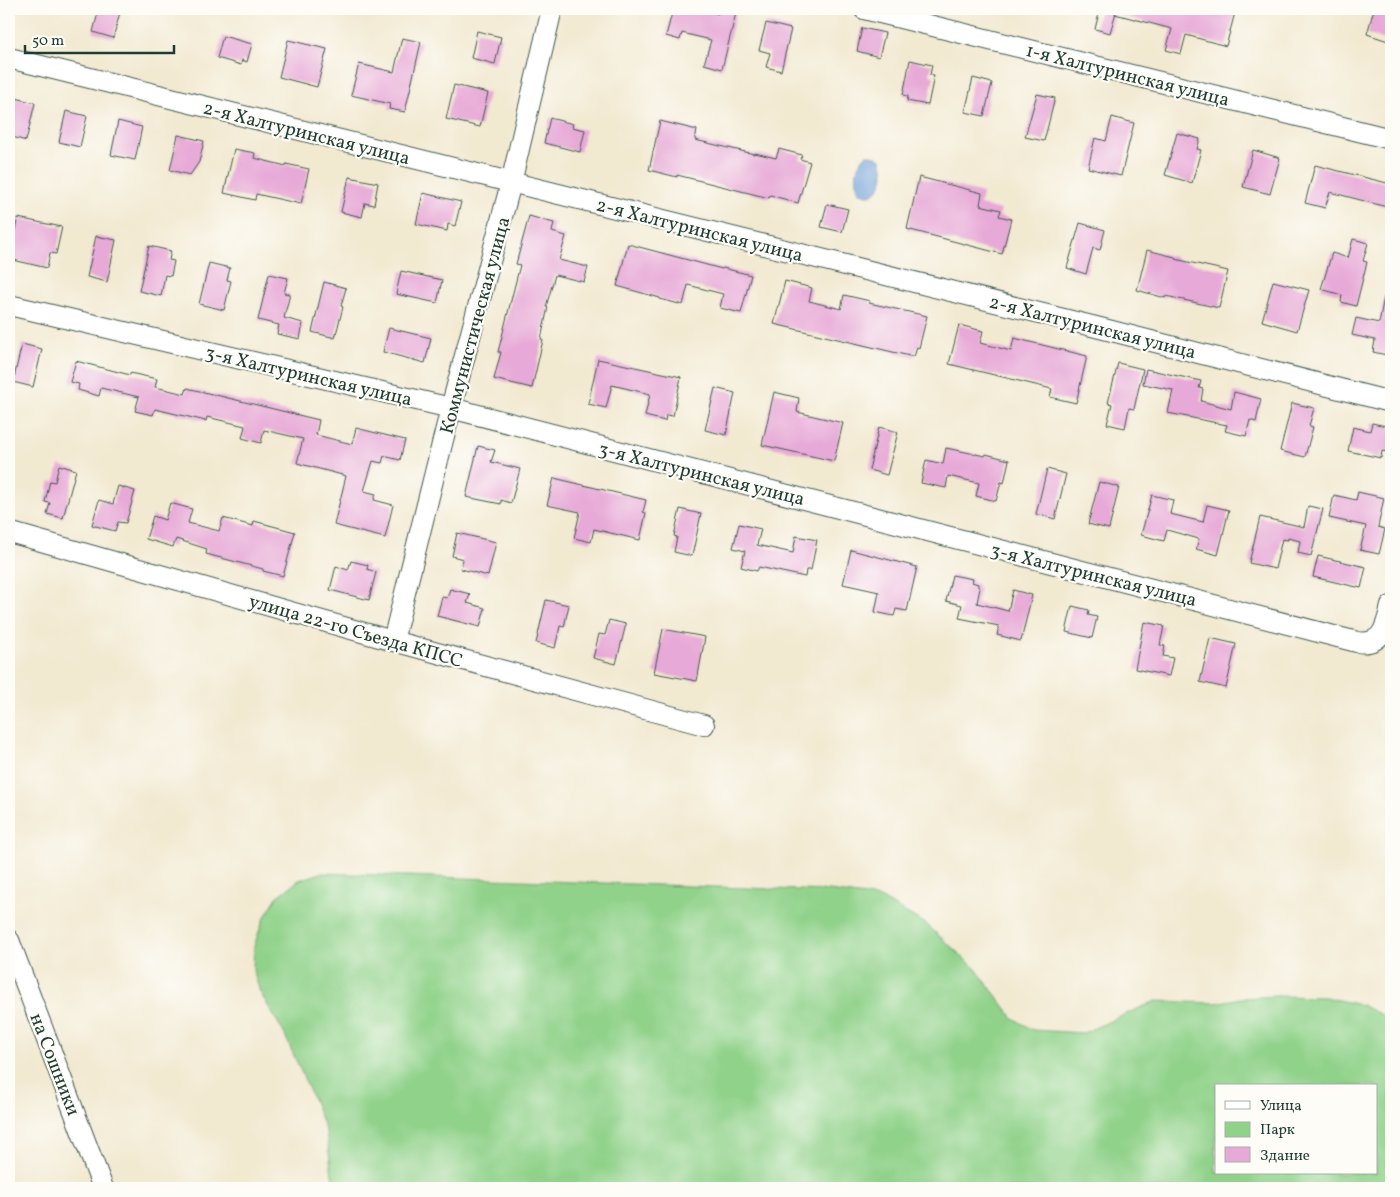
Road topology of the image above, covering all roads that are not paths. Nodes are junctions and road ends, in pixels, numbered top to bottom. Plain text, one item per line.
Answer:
1 (552, 9) edge
2 (864, 9) edge
3 (9, 58) edge
4 (1391, 139) edge
5 (511, 183) junction
6 (9, 305) edge
7 (1391, 402) edge
8 (451, 408) junction
9 (9, 532) edge
10 (1389, 616) edge
11 (392, 641) junction
12 (704, 725) dead end
13 (9, 940) edge
14 (103, 1188) edge

1 - 5 street, Коммунистическая улица
2 - 4 street, 1-я Халтуринская улица
3 - 5 street, 2-я Халтуринская улица
5 - 7 street, 2-я Халтуринская улица
5 - 8 street, Коммунистическая улица
6 - 8 street, 3-я Халтуринская улица
8 - 10 street, 3-я Халтуринская улица
8 - 11 street, Коммунистическая улица
9 - 11 street, улица 22-го Съезда КПСС
11 - 12 street, улица 22-го Съезда КПСС
13 - 14 street, на Сошники

